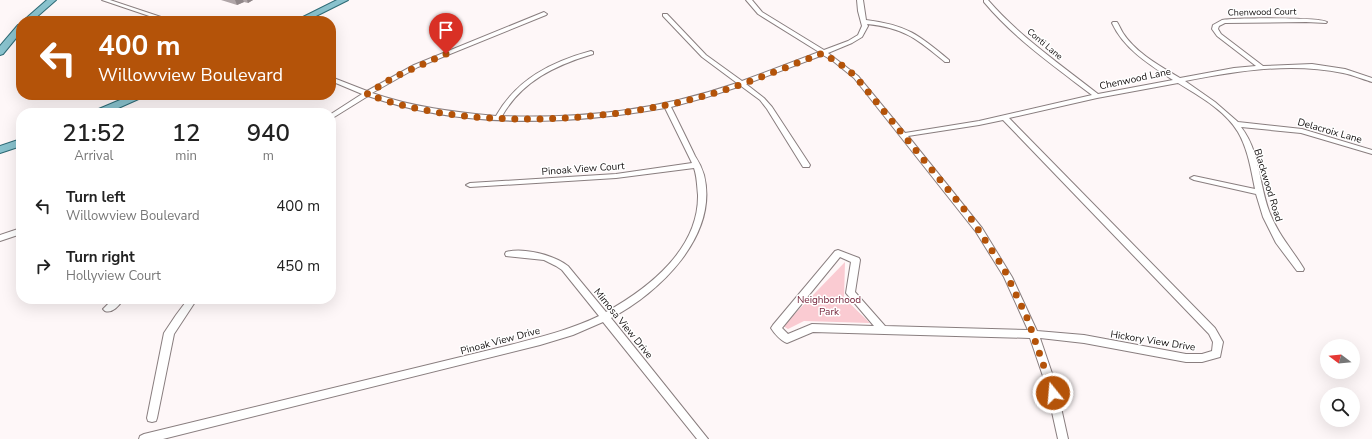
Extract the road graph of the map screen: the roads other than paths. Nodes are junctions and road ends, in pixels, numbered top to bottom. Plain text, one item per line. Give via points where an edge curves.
1 (52, 0) edge
2 (105, 0) edge
3 (344, 0) edge
4 (749, 0) edge
5 (860, 0) edge
6 (986, 2) dead end
7 (544, 14) dead end
8 (665, 15) dead end
9 (33, 16) edge
10 (155, 16) edge
11 (310, 16) edge
12 (865, 22) junction
13 (1324, 22) dead end
14 (1116, 23) dead end
15 (16, 32) edge
16 (0, 52) edge
17 (591, 53) dead end
18 (823, 53) junction
19 (947, 61) dead end
20 (1261, 67) junction
21 (1178, 79) junction
22 (1372, 80) edge
23 (336, 81) edge
24 (742, 84) junction
25 (367, 94) junction
26 (1097, 96) junction
27 (128, 100) edge
28 (667, 106) junction
29 (110, 108) edge
30 (336, 114) edge
31 (498, 118) junction
32 (1005, 118) junction
33 (1237, 124) junction
34 (904, 135) junction
35 (16, 144) edge
36 (0, 150) edge
37 (1372, 152) edge
38 (696, 165) junction
39 (806, 165) dead end
40 (1194, 178) dead end
41 (470, 185) dead end
42 (1260, 192) junction
43 (16, 233) edge
44 (0, 238) edge
45 (509, 254) dead end
46 (1300, 269) dead end
47 (114, 304) edge
48 (189, 304) edge
49 (108, 309) dead end
50 (605, 317) junction
51 (884, 330) junction
52 (1033, 334) junction
53 (152, 418) dead end
54 (144, 439) edge
55 (703, 439) edge
56 (1063, 439) edge

1 - 9 main road
2 - 10 street
3 - 11 main road
4 - 18 street via 760,13
5 - 12 street
6 - 26 street, Conti Lane via 1006,23 1054,64
7 - 25 street via 416,66
8 - 24 street via 704,56
12 - 18 street via 863,32 856,40
12 - 19 street via 890,24 908,30
13 - 20 street, Chenwood Court via 1230,20 1216,25 1215,29 1219,35
14 - 21 street via 1119,34 1136,51
15 - 16 main road
17 - 31 street via 540,74 525,84 508,99
18 - 24 street
18 - 34 street via 856,77
20 - 21 street, Chenwood Lane
20 - 22 street, Chenwood Lane via 1320,66
21 - 26 street, Chenwood Lane
21 - 33 street via 1214,103
23 - 25 street
24 - 28 street
24 - 39 street via 770,108
25 - 30 street
25 - 31 street via 418,108
26 - 32 street, Chenwood Lane
27 - 29 main road
28 - 31 street via 585,117
28 - 38 street, Pinoak View Drive
32 - 34 street, Chenwood Lane
32 - 52 street, Hickory View Drive via 1212,331 1218,342 1218,351 1217,354 1202,358 1186,358 1084,339
33 - 37 street, Delacroix Lane via 1302,131
33 - 42 street, Blackwood Road via 1247,146
34 - 52 street via 980,231 1004,269
35 - 36 main road
38 - 41 street, Pinoak View Court via 616,176
38 - 50 street, Pinoak View Drive via 701,179 702,206 685,249 659,280 640,296
40 - 42 street
42 - 46 street, Blackwood Road via 1277,238
43 - 44 street
45 - 50 street, Mimosa View Drive via 542,256 559,263
47 - 49 street
48 - 53 street via 169,333
50 - 54 street, Pinoak View Drive via 565,334 510,349
50 - 55 street, Mimosa View Drive
51 - 51 street, Hickory View Drive via 812,328 787,339 776,328 838,253 856,260 850,293
51 - 52 street, Hickory View Drive
52 - 56 street via 1057,408

